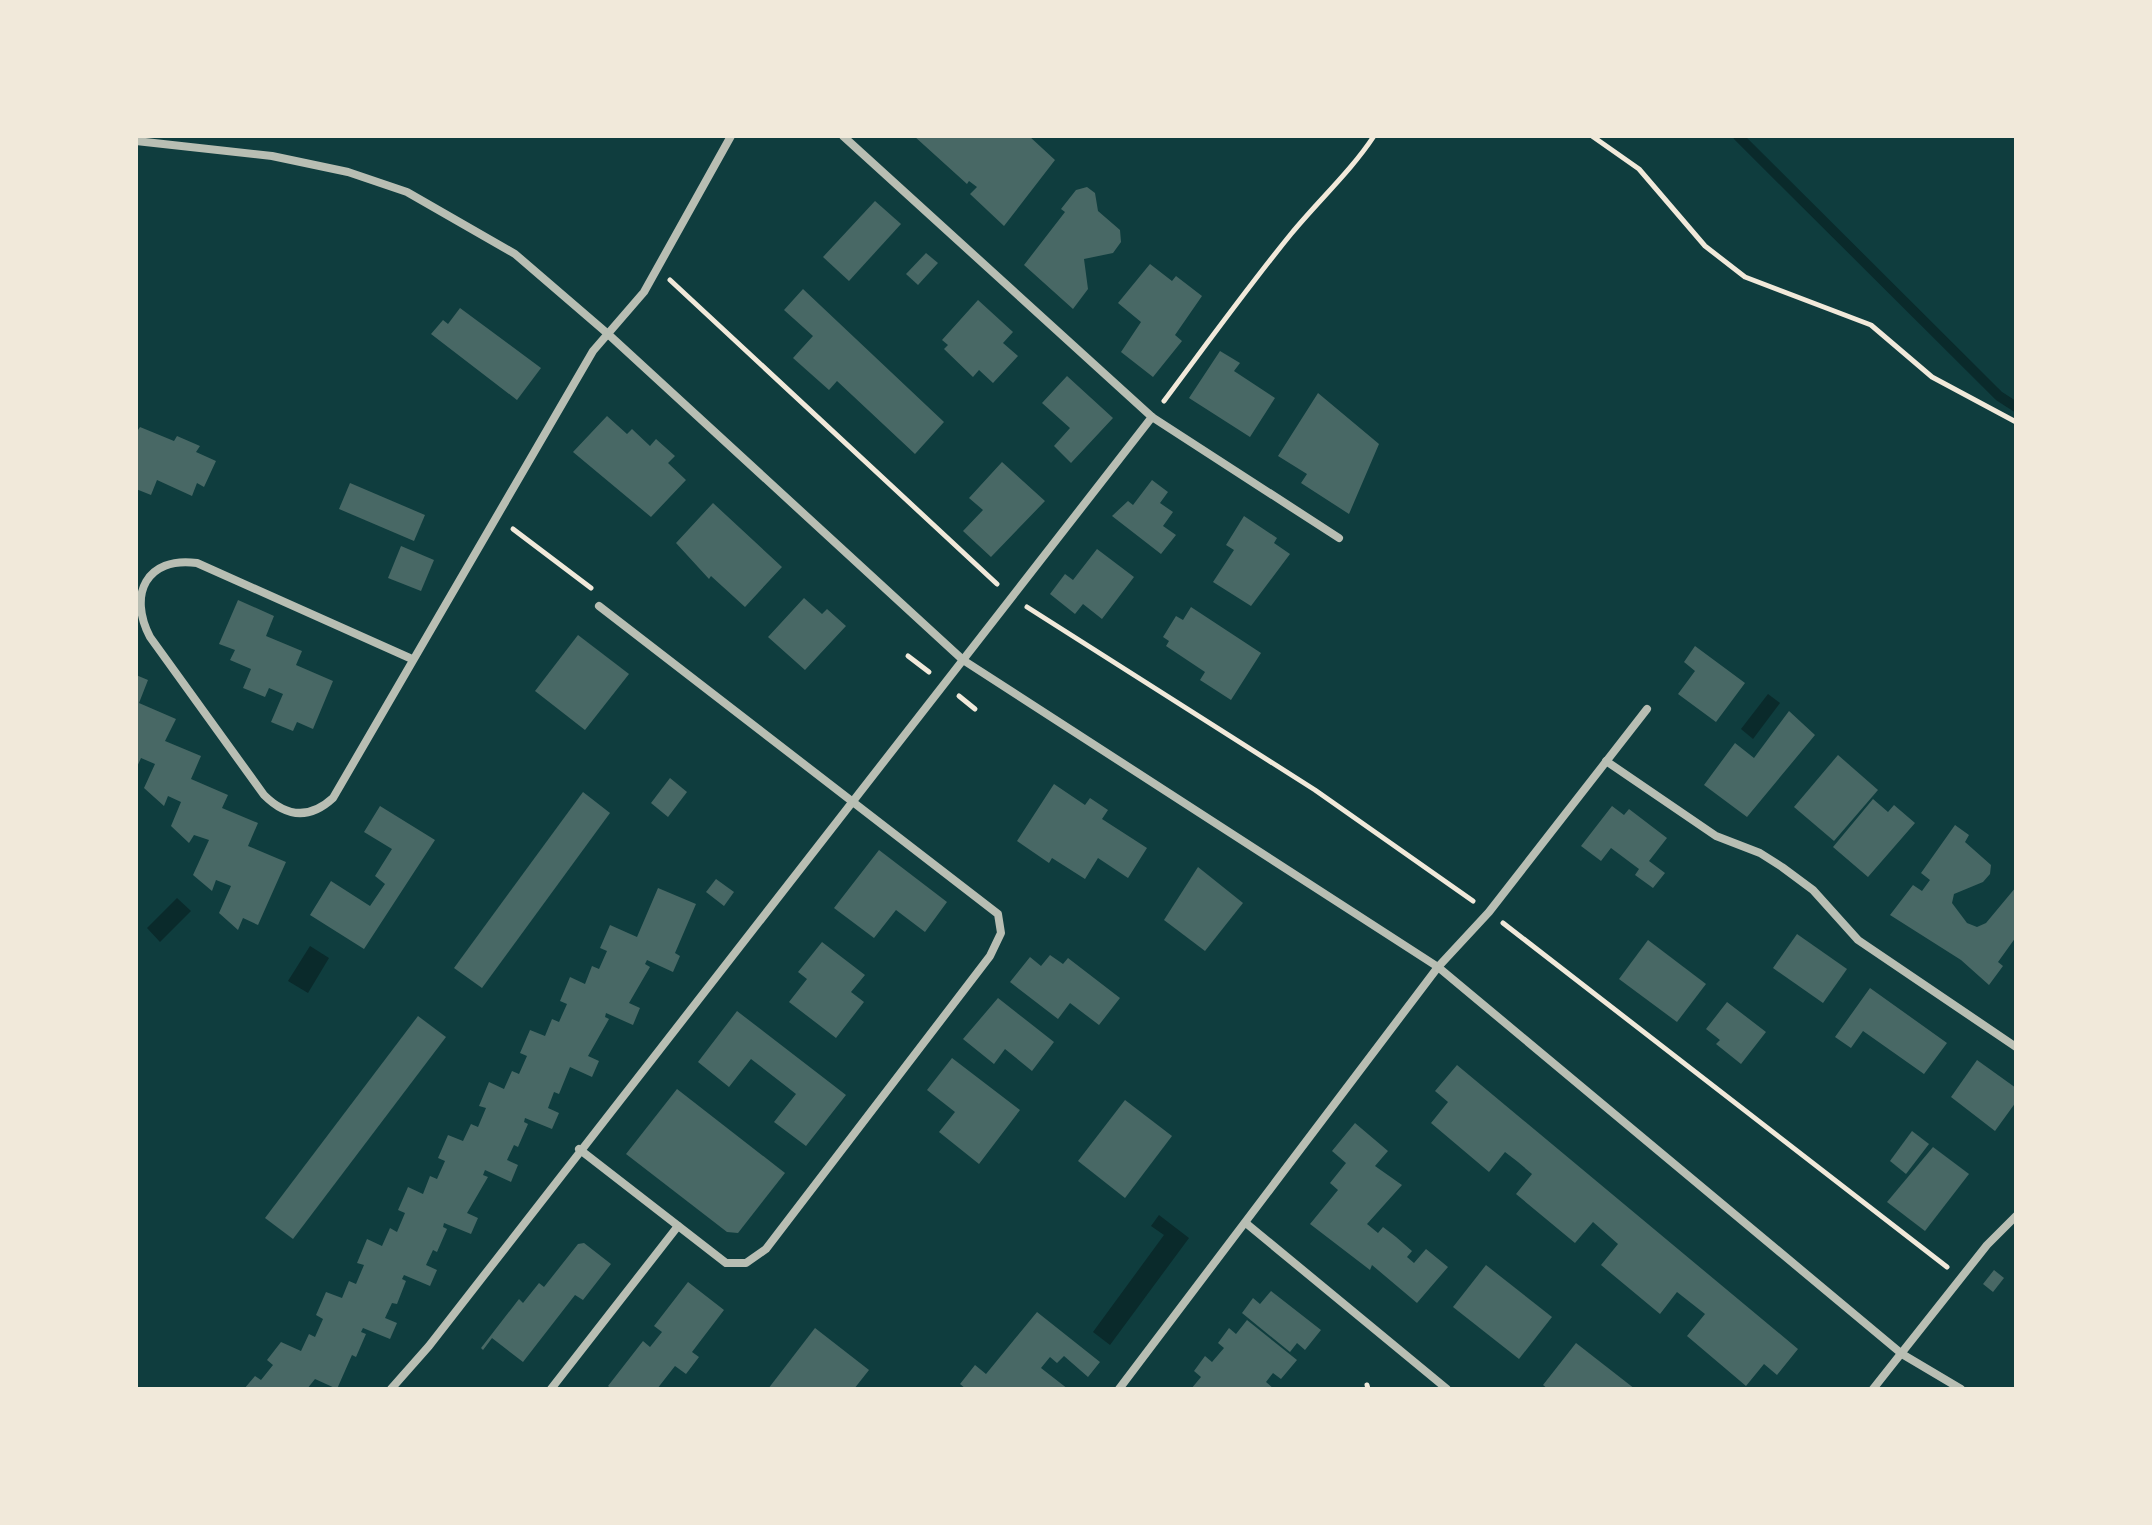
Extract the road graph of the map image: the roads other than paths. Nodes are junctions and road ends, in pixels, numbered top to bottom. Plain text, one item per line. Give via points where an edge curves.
1 (731, 136) edge
2 (843, 136) edge
3 (136, 141) edge
4 (608, 334) junction
5 (1152, 417) junction
6 (1339, 538) dead end
7 (599, 606) road end
8 (412, 659) junction
9 (963, 660) junction
10 (1647, 709) dead end
11 (1606, 761) junction
12 (853, 800) junction
13 (1438, 967) junction
14 (2016, 1047) edge
15 (579, 1149) junction
16 (2016, 1216) edge
17 (1247, 1224) junction
18 (678, 1226) junction
19 (1902, 1354) junction
20 (391, 1389) edge
21 (551, 1389) edge
22 (1119, 1389) edge
23 (1447, 1389) edge
24 (1873, 1389) edge
25 (1961, 1389) edge

1 - 4 street via 644,292
2 - 5 street
3 - 4 street via 288,159 407,192 515,254
4 - 8 street via 593,351
4 - 9 street
5 - 6 street
5 - 9 street
7 - 12 street
8 - 8 street via 333,798 312,812 278,810 150,637 140,597 144,583 165,564 197,563
9 - 12 street
9 - 13 street
10 - 11 street
11 - 13 street via 1489,912
11 - 14 street via 1716,836 1782,867 1813,890 1858,940
12 - 15 street
12 - 18 street via 998,914 1001,933 990,956 766,1249 746,1263 726,1263
13 - 17 street
13 - 19 street
15 - 18 street
15 - 20 street
16 - 19 street
17 - 22 street
17 - 23 street
18 - 21 street
19 - 24 street
19 - 25 street

